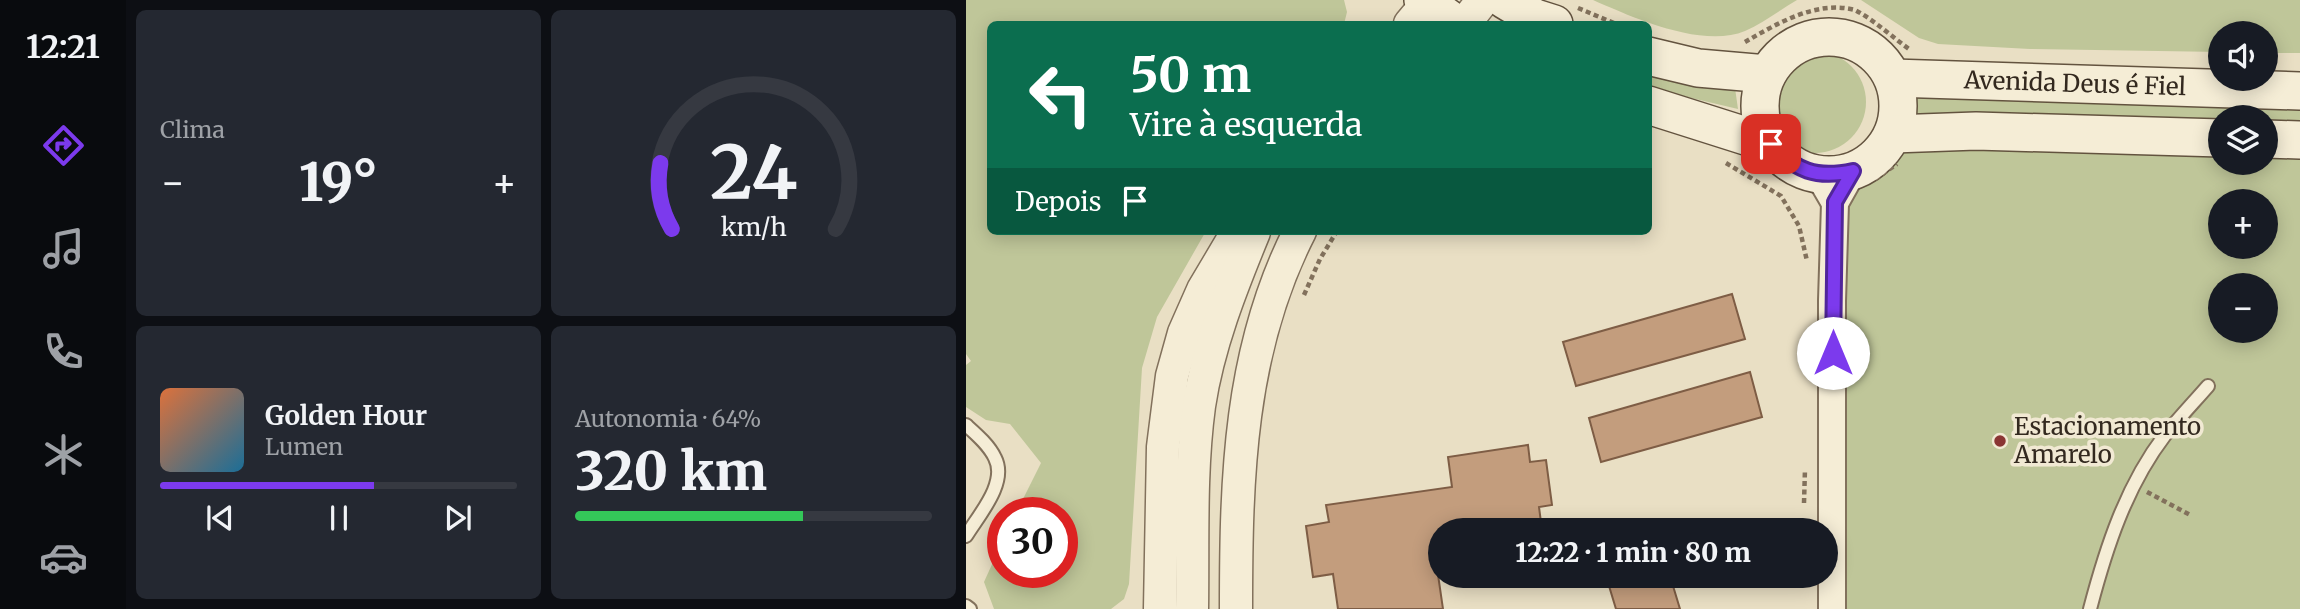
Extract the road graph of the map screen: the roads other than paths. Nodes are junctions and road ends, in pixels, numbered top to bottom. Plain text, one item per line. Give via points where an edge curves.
1 (1483, 0) edge
2 (1505, 0) edge
3 (1563, 15) edge
4 (1466, 21) edge
5 (1652, 57) edge
6 (1767, 74) junction
7 (1893, 78) junction
8 (2300, 91) edge
9 (1652, 106) edge
10 (2208, 138) edge
11 (2278, 139) edge
12 (2300, 140) edge
13 (1771, 144) junction
14 (1897, 148) junction
15 (1844, 183) junction
16 (1235, 235) edge
17 (1253, 235) edge
18 (1298, 235) edge
19 (2208, 386) dead end
20 (966, 425) edge
21 (971, 439) edge
22 (966, 536) edge
23 (1157, 603) edge
24 (966, 606) edge
25 (970, 609) edge
26 (1192, 609) edge
27 (1236, 609) edge
28 (1832, 609) edge
29 (2090, 609) edge

1 - 4 street
2 - 3 main road via 1535,18
5 - 6 main road via 1698,68
6 - 7 main road via 1794,46 1831,37 1868,48
6 - 13 main road via 1760,110
7 - 8 main road, Avenida Deus é Fiel
7 - 14 main road via 1898,96
9 - 13 main road
10 - 14 main road, Avenida Deus é Fiel via 1976,131
11 - 12 main road
13 - 15 main road via 1801,169
14 - 15 main road via 1880,153
15 - 28 street via 1832,301
16 - 23 street via 1203,290 1172,376 1163,447
17 - 26 street via 1222,317 1200,404
18 - 27 street via 1265,320 1245,406 1236,506
19 - 29 lane via 2164,437 2129,494
20 - 21 lane
21 - 22 lane via 996,458 998,470 996,486
24 - 25 lane

